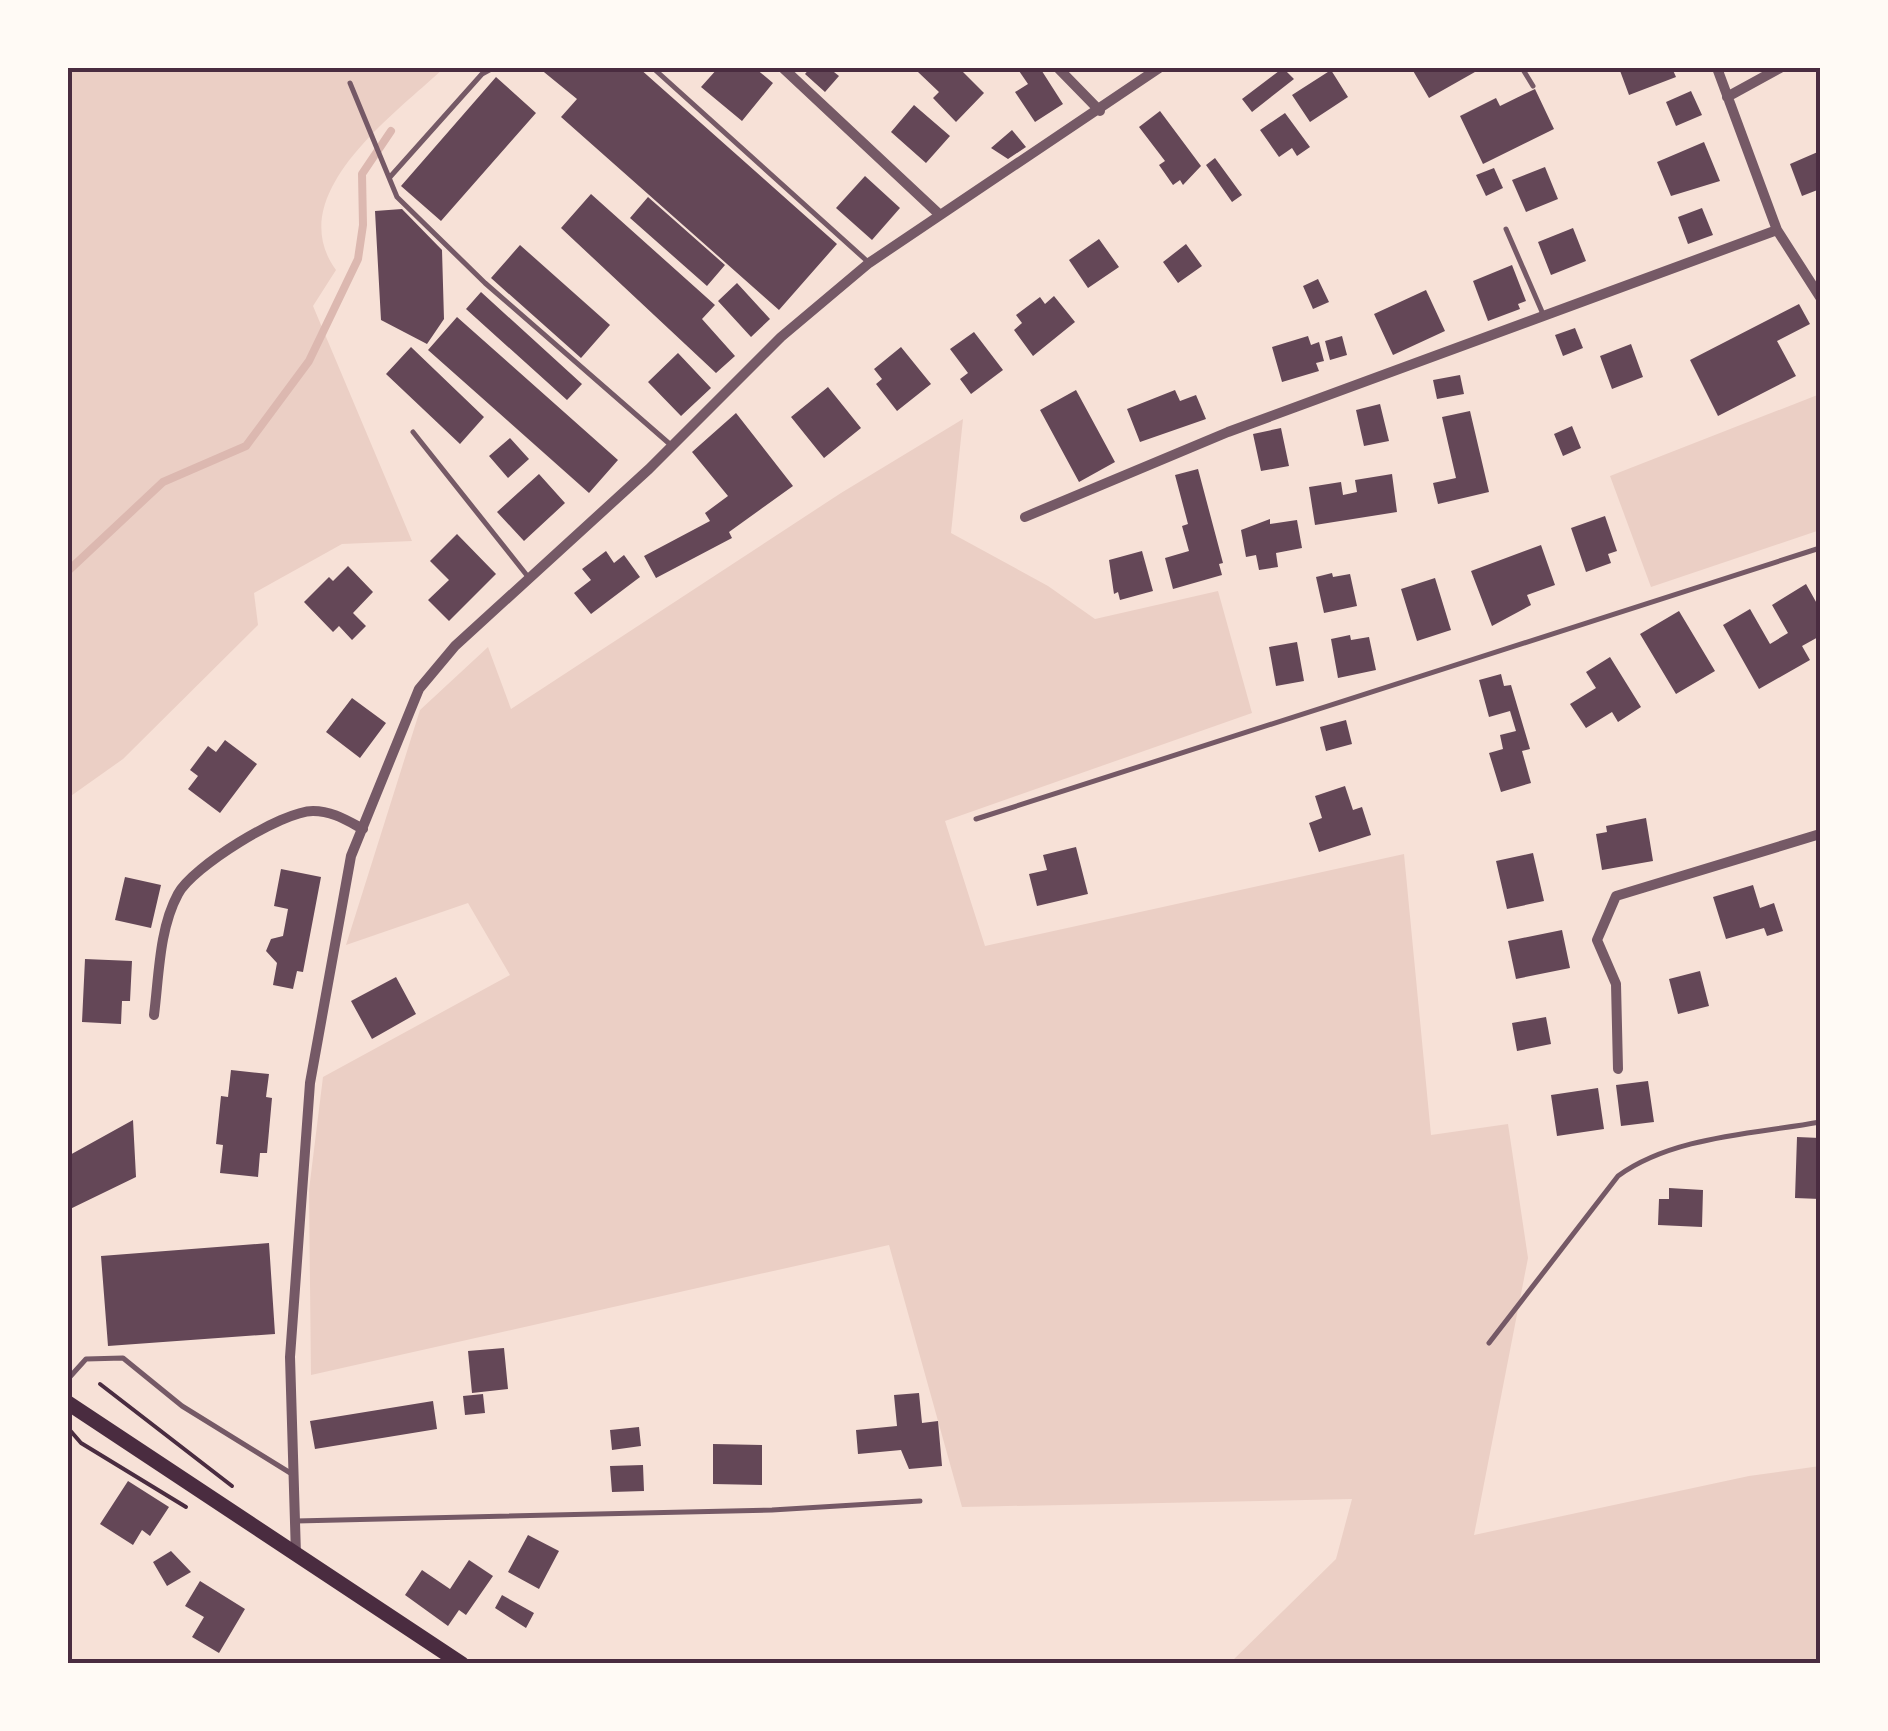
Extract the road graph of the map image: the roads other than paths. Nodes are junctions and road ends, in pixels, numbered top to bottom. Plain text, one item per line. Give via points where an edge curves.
1 (493, 68) edge
2 (653, 68) edge
3 (782, 68) edge
4 (1058, 68) edge
5 (1159, 68) edge
6 (1522, 68) edge
7 (1716, 68) edge
8 (1780, 68) edge
9 (350, 83) dead end
10 (1533, 86) dead end
11 (1727, 97) junction
12 (1100, 111) junction
13 (390, 176) junction
14 (940, 215) junction
15 (1506, 230) dead end
16 (1777, 230) junction
17 (870, 263) junction
18 (1820, 297) edge
19 (1543, 315) junction
20 (412, 432) dead end
21 (672, 446) junction
22 (1025, 517) dead end
23 (1820, 548) edge
24 (530, 580) junction
25 (976, 819) dead end
26 (363, 828) junction
27 (1820, 834) edge
28 (154, 1015) dead end
29 (1618, 1069) dead end
30 (1820, 1122) edge
31 (1489, 1343) dead end
32 (68, 1379) edge
33 (68, 1403) edge
34 (294, 1475) junction
35 (920, 1502) dead end
36 (296, 1521) junction
37 (296, 1556) junction
38 (462, 1664) edge

1 - 13 lane
2 - 17 lane
3 - 14 street
4 - 12 street
5 - 12 street
6 - 10 lane
7 - 11 street
8 - 11 street
9 - 13 lane
11 - 16 street
12 - 14 street
13 - 21 lane via 397,196 485,283
14 - 17 street
15 - 19 lane
16 - 18 street
16 - 19 street
17 - 21 street via 780,337
19 - 22 street via 1228,432
20 - 24 lane
21 - 24 street
23 - 25 lane
24 - 26 street via 455,646 420,689
26 - 28 street via 330,812 307,811 272,825 188,879 172,907
26 - 34 street via 351,856 308,1100 290,1357
27 - 29 street via 1616,896 1596,940 1616,984
30 - 31 lane via 1663,1151 1638,1162 1618,1176
32 - 34 lane via 86,1359 123,1358 182,1406
33 - 37 main road
34 - 36 street
35 - 36 lane
36 - 37 street
37 - 38 main road

